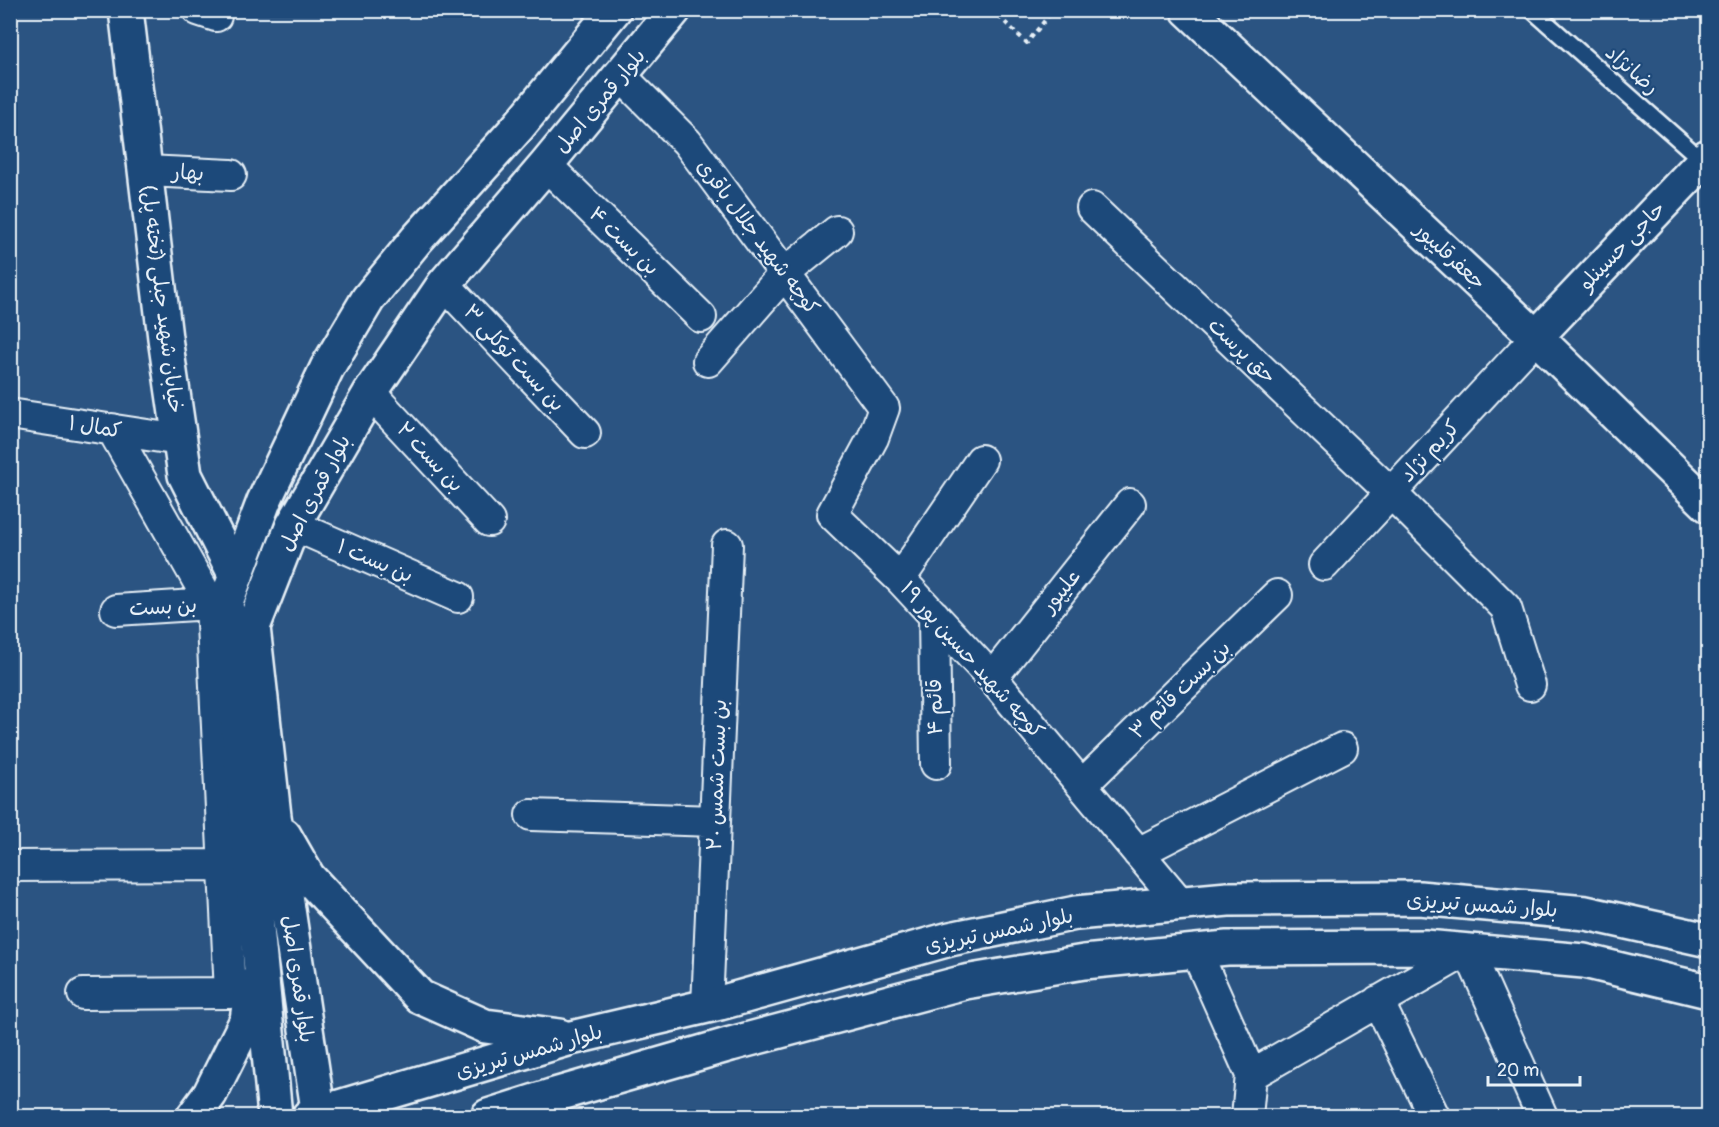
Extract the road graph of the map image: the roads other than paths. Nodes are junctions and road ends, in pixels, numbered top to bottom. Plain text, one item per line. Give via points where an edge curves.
1 (126, 10) edge
2 (614, 10) edge
3 (674, 10) edge
4 (1188, 10) edge
5 (1532, 10) edge
6 (620, 75) junction
7 (1707, 161) edge
8 (546, 165) junction
9 (146, 171) junction
10 (231, 176) dead end
11 (1092, 208) dead end
12 (837, 231) dead end
13 (785, 273) junction
14 (444, 284) junction
15 (701, 317) dead end
16 (1536, 337) junction
17 (708, 360) dead end
18 (370, 393) junction
19 (884, 408) joint
20 (10, 414) edge
21 (112, 429) junction
22 (585, 433) dead end
23 (180, 440) junction
24 (981, 460) dead end
25 (1391, 493) junction
26 (1130, 504) dead end
27 (1708, 505) edge
28 (489, 521) dead end
29 (293, 525) junction
30 (727, 545) dead end
31 (1324, 565) dead end
32 (236, 576) junction
33 (900, 579) junction
34 (1278, 595) dead end
35 (458, 597) dead end
36 (211, 604) junction
37 (116, 610) dead end
38 (934, 615) junction
39 (992, 678) junction
40 (1530, 685) dead end
41 (1342, 748) dead end
42 (936, 764) dead end
43 (1082, 785) junction
44 (531, 815) dead end
45 (274, 816) junction
46 (715, 821) junction
47 (1138, 853) junction
48 (223, 865) junction
49 (10, 866) edge
50 (1181, 904) junction
51 (258, 939) junction
52 (1708, 940) edge
53 (1196, 951) junction
54 (1468, 951) junction
55 (1708, 991) edge
56 (83, 994) dead end
57 (1378, 1001) junction
58 (707, 1006) junction
59 (571, 1038) junction
60 (1251, 1075) junction
61 (315, 1115) edge
62 (194, 1116) edge
63 (275, 1116) edge
64 (488, 1116) edge
65 (1246, 1116) edge
66 (1434, 1116) edge
67 (1542, 1116) edge

1 - 9 main road, خیابان شهید جبلی (تخته پل)
2 - 32 main road, بلوار قمری اصل via 368,299 327,368 264,501
3 - 6 main road, بلوار قمری اصل
4 - 16 main road, جعفرقلیپور
5 - 7 lane, رضانژاد
6 - 8 main road, بلوار قمری اصل
6 - 13 street, کوچه شهید جلال باقری via 687,142
7 - 16 main road, حاجی حسینلو
8 - 14 main road, بلوار قمری اصل
8 - 15 street, بن بست ۴
9 - 10 street, بهار
9 - 23 main road, خیابان شهید جبلی (تخته پل)
11 - 25 street, حق پرست
12 - 13 street
13 - 17 street
13 - 19 street, کوچه شهید جلال باقری
14 - 18 main road, بلوار قمری اصل
14 - 22 street, بن بست توکلی ۳
16 - 25 street, کریم نژاد
16 - 27 main road, جعفرقلیپور
18 - 28 street, بن بست ۲
18 - 29 main road, بلوار قمری اصل
19 - 33 street, کوچه شهید حسین پور ۱۹ via 873,438 832,514
20 - 21 street, کمال ۱
21 - 23 street, کمال ۱
21 - 36 street
23 - 32 main road, خیابان شهید جبلی (تخته پل) via 185,475
24 - 33 street
25 - 31 street, کریم نژاد
25 - 40 street, حق پرست via 1506,608
26 - 39 street, علیپور
29 - 35 street, بن بست ۱
29 - 45 main road, بلوار قمری اصل via 253,627
30 - 46 street, بن بست شمس ۲۰
32 - 51 main road, بلوار قمری اصل via 226,602
33 - 38 street, کوچه شهید حسین پور ۱۹
34 - 43 street, بن بست قائم ۳
36 - 37 street, بن بست
36 - 48 street
38 - 39 street, کوچه شهید حسین پور ۱۹
38 - 42 street, قائم ۴
39 - 43 street, کوچه شهید حسین پور ۱۹
41 - 47 street
43 - 47 street, کوچه شهید حسین پور ۱۹
44 - 46 street
45 - 59 main road via 308,877 420,996 485,1026
45 - 61 main road, بلوار قمری اصل
46 - 58 street, بن بست شمس ۲۰
47 - 50 street, کوچه شهید حسین پور ۱۹
48 - 49 street
48 - 56 street via 230,993
50 - 52 main road, بلوار شمس تبریزی via 1228,899 1419,898 1586,913
50 - 58 main road, بلوار شمس تبریزی via 1076,914 950,939
51 - 62 main road via 247,1020 210,1094
51 - 63 main road, بلوار قمری اصل
53 - 54 main road, بلوار شمس تبریزی via 1390,947
53 - 60 street
53 - 64 main road, بلوار شمس تبریزی via 1084,962 965,982
54 - 55 main road, بلوار شمس تبریزی via 1584,961
54 - 57 street
54 - 67 street
57 - 60 street
57 - 66 street
58 - 59 main road, بلوار شمس تبریزی
59 - 61 main road, بلوار شمس تبریزی
60 - 65 street

